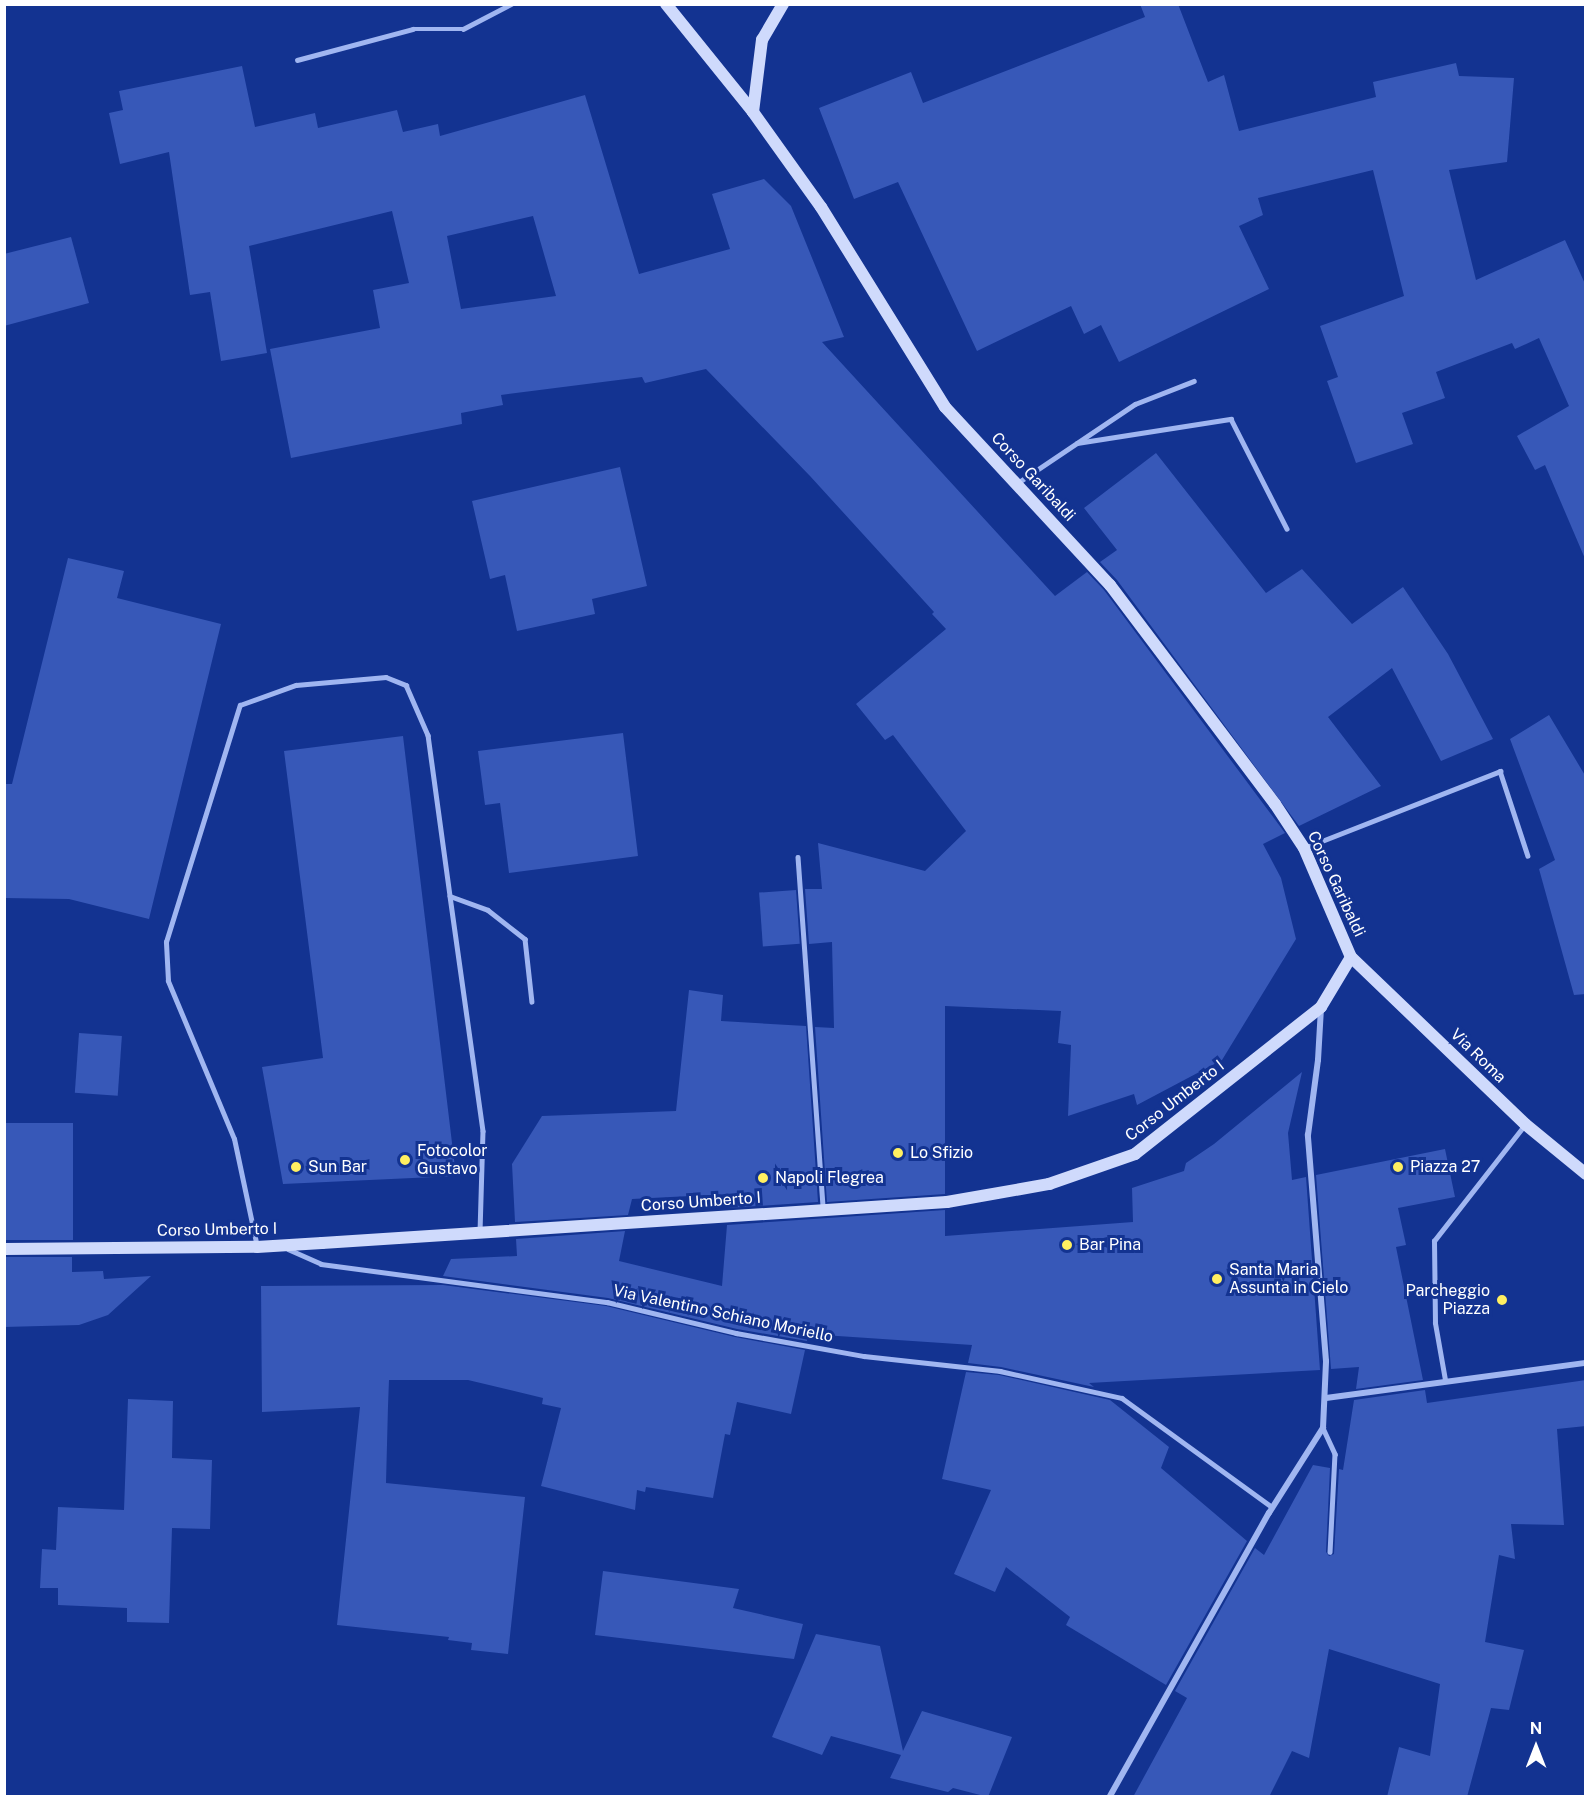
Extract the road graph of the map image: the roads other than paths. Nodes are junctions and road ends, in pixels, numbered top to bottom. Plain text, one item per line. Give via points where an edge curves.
1 (511, 4) edge
2 (666, 4) edge
3 (783, 4) edge
4 (297, 60) dead end
5 (753, 112) junction
6 (1194, 381) dead end
7 (1077, 443) junction
8 (1016, 484) junction
9 (1287, 529) dead end
10 (1304, 848) junction
11 (1528, 856) dead end
12 (798, 857) dead end
13 (450, 896) junction
14 (1351, 957) junction
15 (532, 1002) dead end
16 (1321, 1007) junction
17 (1525, 1124) junction
18 (1586, 1174) edge
19 (823, 1211) junction
20 (480, 1233) junction
21 (280, 1245) junction
22 (257, 1247) junction
23 (4, 1249) edge
24 (1586, 1363) edge
25 (1445, 1380) junction
26 (1326, 1398) junction
27 (1323, 1428) junction
28 (1272, 1507) junction
29 (1330, 1552) dead end
30 (1110, 1797) edge

1 - 4 lane via 463,29 413,29
2 - 5 street, Corso Garibaldi
3 - 5 street via 762,40
5 - 8 street, Corso Garibaldi via 821,207 945,407
6 - 7 lane via 1135,404
7 - 8 lane
7 - 9 lane via 1231,419
8 - 10 street, Corso Garibaldi via 1110,585
10 - 11 lane via 1500,771
10 - 14 street, Corso Garibaldi
12 - 19 lane
13 - 15 lane via 488,910 525,939
13 - 20 lane via 483,1131
13 - 22 lane via 428,735 406,685 386,677 296,685 240,705 166,942 168,981 234,1139
14 - 16 street, Corso Umberto I
14 - 17 street, Via Roma
16 - 19 street, Corso Umberto I via 1135,1154 1049,1184 958,1200
16 - 26 street via 1308,1136
17 - 18 street, Via Roma
17 - 25 lane via 1434,1241 1435,1323
19 - 20 street, Corso Umberto I
20 - 21 street, Corso Umberto I
21 - 22 street, Corso Umberto I
21 - 28 lane, Via Valentino Schiano Moriello via 321,1264 607,1302 736,1333 864,1356 1000,1371 1122,1398
22 - 23 street, Corso Umberto I
24 - 25 street
25 - 26 street
26 - 27 street
27 - 28 street
27 - 29 lane via 1335,1454
28 - 30 street

